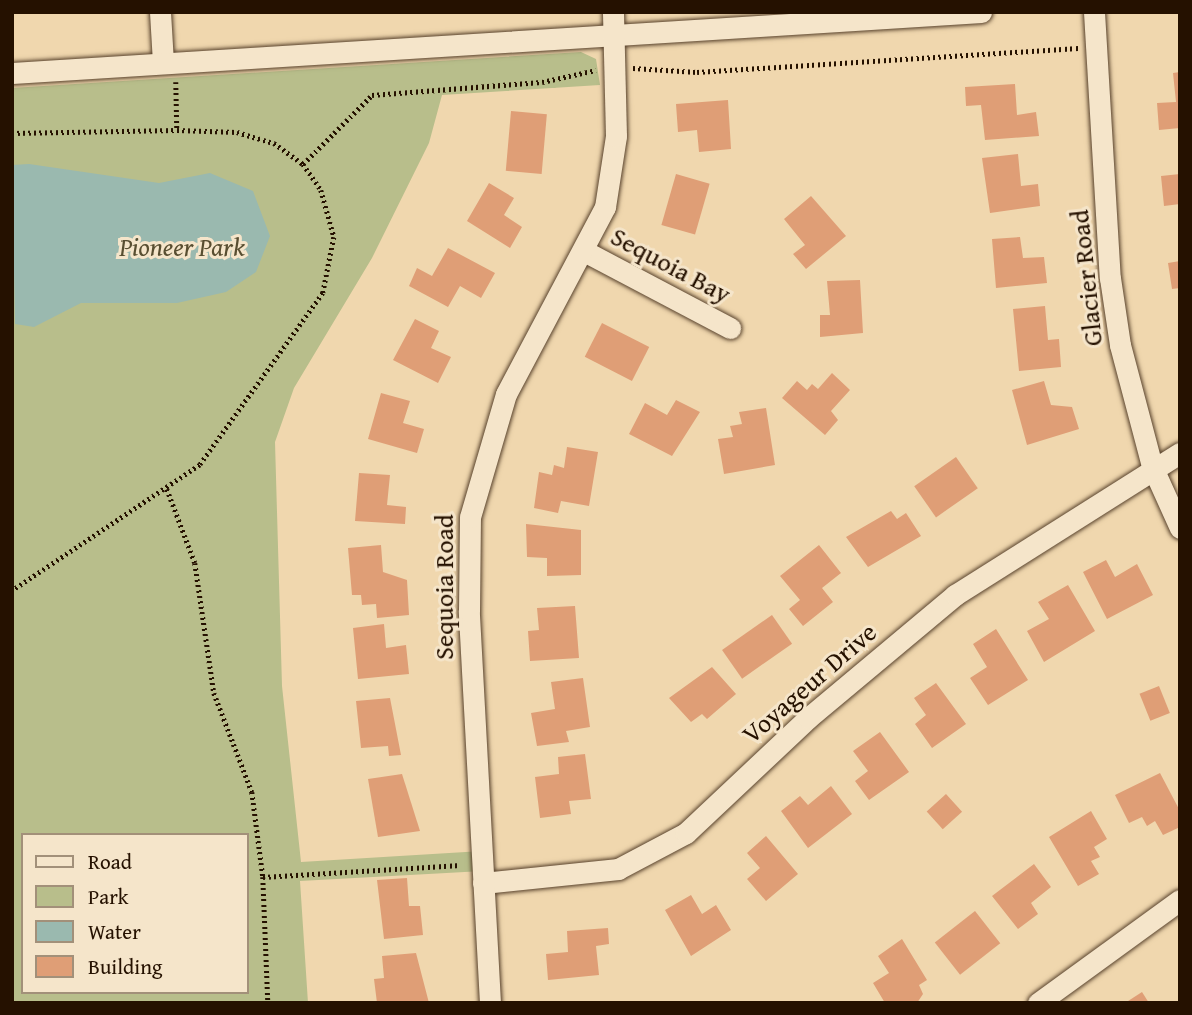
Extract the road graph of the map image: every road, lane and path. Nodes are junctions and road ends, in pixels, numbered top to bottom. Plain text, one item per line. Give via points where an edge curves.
1 (160, 12) edge
2 (614, 12) edge
3 (981, 12) edge
4 (1094, 12) edge
5 (614, 35) junction
6 (1077, 48) dead end
7 (169, 62) junction
8 (616, 69) junction
9 (12, 73) edge
10 (177, 130) junction
11 (12, 133) edge
12 (303, 164) junction
13 (586, 252) junction
14 (730, 328) dead end
15 (1180, 453) edge
16 (1152, 466) junction
17 (167, 489) junction
18 (1180, 528) edge
19 (12, 591) edge
20 (483, 874) junction
21 (263, 877) junction
22 (1180, 900) edge
23 (268, 1003) edge
24 (490, 1003) edge
25 (1038, 1003) edge

1 - 7 street
2 - 5 street, Sequoia Road
3 - 5 street
4 - 16 street, Glacier Road via 1110,278 1135,410
5 - 7 street
5 - 8 street, Sequoia Road
6 - 8 path via 697,72
7 - 9 street
7 - 10 path
8 - 12 path via 542,82 372,95
8 - 13 street, Sequoia Road via 613,172
10 - 11 path
10 - 12 path via 237,132 274,143
12 - 17 path via 330,211 333,246 323,293 224,439
13 - 14 street, Sequoia Bay
13 - 20 street, Sequoia Road via 506,394 470,517 468,611
15 - 16 street, Voyageur Drive
16 - 18 street, Glacier Road
16 - 20 street, Voyageur Drive via 955,595 808,718 686,833 618,869
17 - 19 path
17 - 21 path via 195,564 209,674 251,792
20 - 21 path
20 - 24 street, Sequoia Road
21 - 23 path
22 - 25 street

